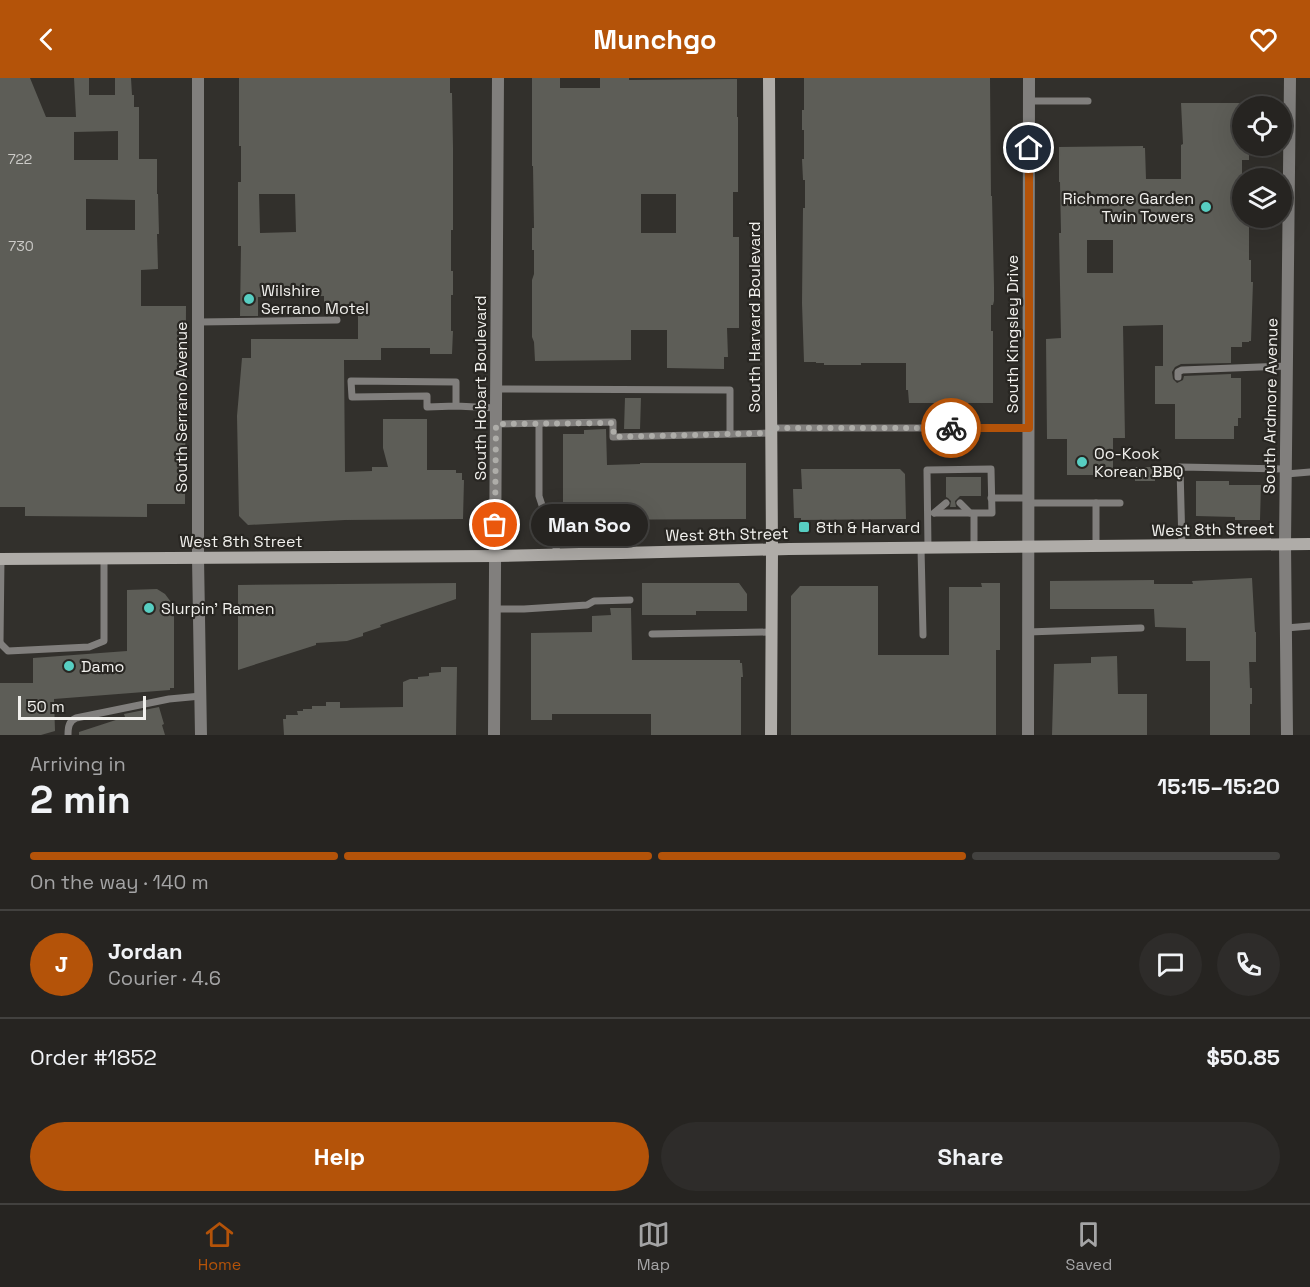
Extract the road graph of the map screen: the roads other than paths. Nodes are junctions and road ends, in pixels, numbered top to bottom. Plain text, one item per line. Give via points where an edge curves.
1 (198, 78) edge
2 (498, 78) edge
3 (769, 78) edge
4 (1029, 78) edge
5 (1290, 78) edge
6 (1029, 101) junction
7 (1088, 101) dead end
8 (337, 320) dead end
9 (198, 322) junction
10 (1287, 366) junction
11 (1178, 377) dead end
12 (496, 389) junction
13 (456, 406) junction
14 (496, 408) junction
15 (496, 424) junction
16 (539, 424) junction
17 (1029, 428) junction
18 (771, 430) junction
19 (730, 434) junction
20 (1286, 471) junction
21 (1310, 472) edge
22 (991, 498) junction
23 (1028, 501) junction
24 (946, 503) dead end
25 (960, 503) dead end
26 (1096, 503) junction
27 (1120, 503) dead end
28 (931, 513) junction
29 (972, 513) junction
30 (1285, 544) junction
31 (1310, 544) edge
32 (1182, 546) junction
33 (1096, 547) junction
34 (924, 548) junction
35 (974, 548) junction
36 (1028, 548) junction
37 (772, 549) junction
38 (558, 554) junction
39 (495, 556) junction
40 (104, 558) junction
41 (198, 558) junction
42 (0, 559) edge
43 (630, 600) dead end
44 (495, 609) junction
45 (1310, 626) edge
46 (1141, 628) dead end
47 (1286, 628) junction
48 (771, 632) junction
49 (1028, 632) junction
50 (652, 634) dead end
51 (923, 635) dead end
52 (0, 642) edge
53 (201, 696) junction
54 (68, 735) edge
55 (201, 735) edge
56 (494, 735) edge
57 (771, 735) edge
58 (1028, 735) edge
59 (1287, 735) edge

1 - 9 street, South Serrano Avenue
2 - 12 street, South Hobart Boulevard
3 - 18 main road, South Harvard Boulevard
4 - 6 street, South Kingsley Drive
5 - 10 street, South Ardmore Avenue
6 - 7 lane
6 - 17 street, South Kingsley Drive
8 - 9 lane
9 - 41 street, South Serrano Avenue
10 - 11 lane via 1182,370
10 - 20 street, South Ardmore Avenue
12 - 14 street, South Hobart Boulevard
12 - 19 lane via 730,390
13 - 13 lane via 456,382 351,381 352,397 427,396 427,407
13 - 14 lane
14 - 15 street, South Hobart Boulevard
15 - 16 lane
15 - 39 street, South Hobart Boulevard
16 - 19 lane via 613,423 614,437
16 - 38 lane via 539,496
17 - 18 lane
17 - 23 street, South Kingsley Drive
18 - 19 lane
18 - 37 main road, South Harvard Boulevard
20 - 21 lane
20 - 30 street, South Ardmore Avenue
20 - 32 lane via 1180,467
22 - 23 lane
22 - 28 lane via 991,469 927,470
22 - 29 lane via 992,513
23 - 26 lane
23 - 36 street, South Kingsley Drive
24 - 28 lane
25 - 29 lane
26 - 27 lane
26 - 33 lane
28 - 29 lane
28 - 34 lane
29 - 35 lane
30 - 31 main road, West 8th Street
30 - 32 main road, West 8th Street
30 - 47 street, South Ardmore Avenue
32 - 33 main road, West 8th Street
33 - 36 main road, West 8th Street
34 - 35 main road, West 8th Street
34 - 37 main road, West 8th Street
34 - 51 lane
35 - 36 main road, West 8th Street
36 - 49 street, South Kingsley Drive
37 - 38 main road, West 8th Street
37 - 48 main road, South Harvard Boulevard
38 - 39 main road, West 8th Street
39 - 41 main road, West 8th Street
39 - 44 street, South Hobart Boulevard
40 - 41 main road, West 8th Street
40 - 42 main road, West 8th Street
40 - 52 lane via 104,641 89,647 8,651
41 - 53 street, South Serrano Avenue
42 - 52 lane
43 - 44 lane
44 - 56 street, South Hobart Boulevard
45 - 47 lane
46 - 49 lane
47 - 59 street, South Ardmore Avenue
48 - 50 lane
48 - 57 main road, South Harvard Boulevard
49 - 58 street, South Kingsley Drive
53 - 54 lane via 76,718 69,724
53 - 55 street, South Serrano Avenue

